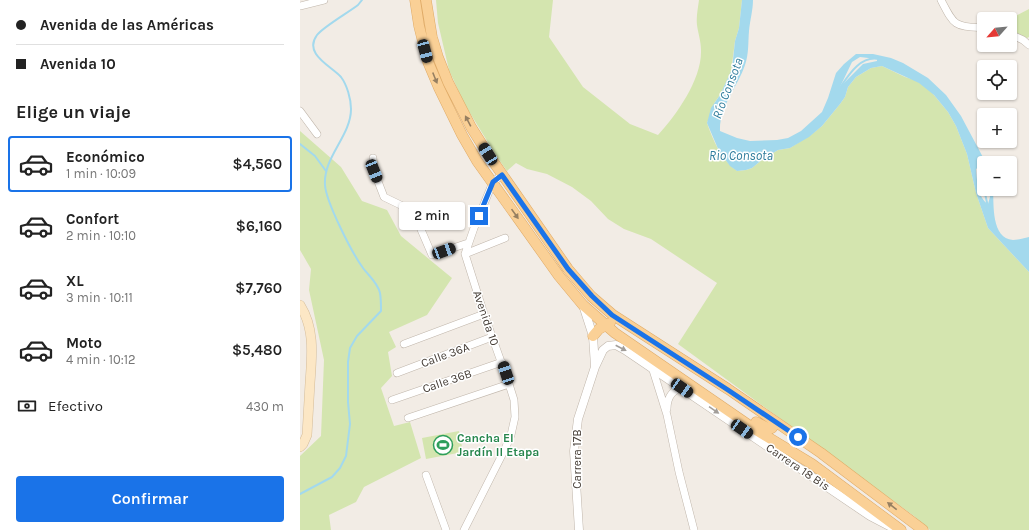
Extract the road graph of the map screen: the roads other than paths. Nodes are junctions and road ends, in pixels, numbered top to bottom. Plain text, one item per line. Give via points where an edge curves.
1 (324, 0) edge
2 (415, 0) edge
3 (426, 0) edge
4 (941, 0) edge
5 (300, 6) edge
6 (977, 27) edge
7 (1017, 37) edge
8 (1029, 45) edge
9 (300, 111) edge
10 (317, 134) dead end
11 (373, 158) dead end
12 (502, 175) junction
13 (493, 182) junction
14 (505, 238) dead end
15 (468, 243) junction
16 (465, 254) junction
17 (300, 305) edge
18 (583, 305) junction
19 (484, 314) junction
20 (605, 325) junction
21 (593, 336) junction
22 (492, 337) junction
23 (655, 343) junction
24 (404, 344) dead end
25 (647, 356) junction
26 (502, 362) junction
27 (595, 367) junction
28 (654, 369) junction
29 (397, 373) dead end
30 (509, 384) junction
31 (682, 388) junction
32 (695, 388) junction
33 (392, 400) dead end
34 (667, 415) junction
35 (408, 418) dead end
36 (776, 422) junction
37 (300, 447) edge
38 (426, 475) dead end
39 (446, 530) edge
40 (464, 530) edge
41 (579, 530) edge
42 (694, 530) edge
43 (895, 530) edge
44 (901, 530) edge
45 (923, 530) edge

1 - 5 street
2 -> 13 main road via 422,41 439,88 462,134
12 -> 3 main road via 471,127 448,82 432,37
4 - 6 street via 951,20 960,26
7 - 8 street
9 - 10 street
11 - 15 street via 374,171 384,197 413,211 432,255
12 - 13 street
12 - 23 main road via 568,269 592,296 612,315
13 - 15 street
13 -> 18 main road via 559,276
14 - 16 street
15 - 16 street
16 - 19 street, Avenida 10
17 - 37 main road via 310,326 312,347 307,435
18 - 20 main road
18 - 21 street, Carrera 17B
19 - 22 street, Avenida 10
19 - 24 street
20 - 21 main road
20 - 23 main road via 620,325 644,340
20 - 25 main road
21 - 27 street, Carrera 17B
22 - 26 street, Avenida 10
22 - 29 street, Calle 36A
23 - 36 main road
25 - 28 street, Carrera 18 Bis
25 - 32 main road
26 - 30 street, Avenida 10
26 - 33 street, Calle 36B
27 -> 28 street, Carrera 17B via 603,350 616,345
27 - 41 street, Carrera 17B via 578,419 574,451
28 - 31 street, Carrera 18 Bis
28 - 34 street, Carrera 18 Bis
30 - 35 street
30 - 40 street, Avenida 10 via 514,400 515,417 511,435
31 - 32 street
31 - 34 street, Carrera 18 Bis via 675,390 669,397
31 -> 43 street, Carrera 18 Bis via 870,516
32 - 36 main road via 721,400 765,428 772,428
32 - 44 main road via 812,464
34 - 42 street, Carrera 18 Bis
45 -> 36 main road
38 - 39 street

